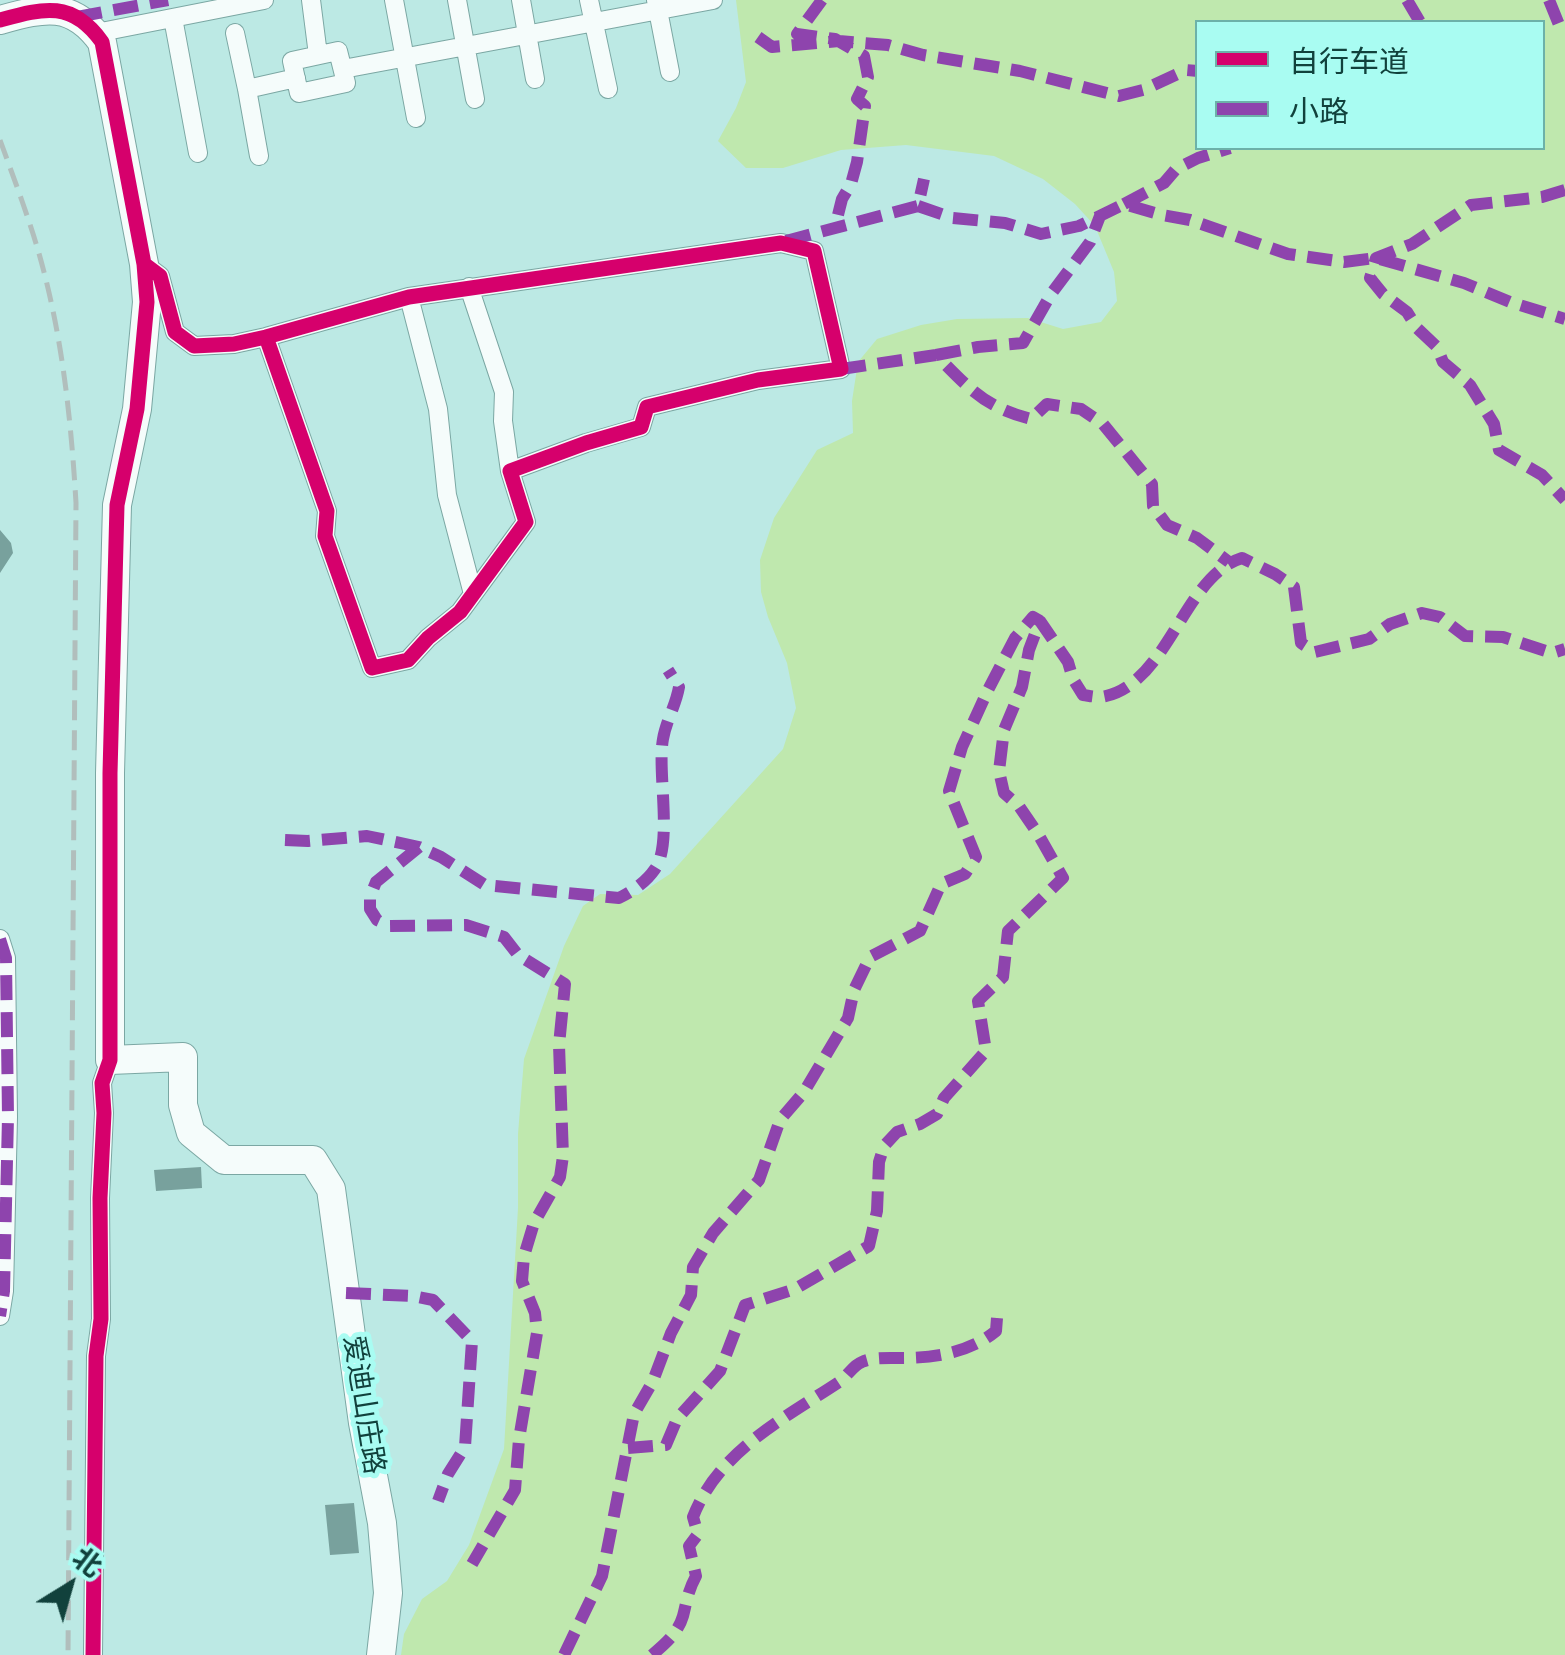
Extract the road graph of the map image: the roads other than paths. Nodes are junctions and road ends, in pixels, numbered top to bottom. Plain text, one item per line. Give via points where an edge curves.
1 (264, 0) edge
2 (311, 0) edge
3 (394, 0) edge
4 (457, 0) edge
5 (522, 0) edge
6 (589, 0) edge
7 (713, 0) edge
8 (657, 5) edge
9 (173, 18) junction
10 (0, 20) edge
11 (594, 22) junction
12 (96, 33) junction
13 (235, 33) dead end
14 (528, 35) junction
15 (466, 46) junction
16 (318, 56) junction
17 (405, 58) junction
18 (342, 69) junction
19 (670, 72) dead end
20 (296, 78) junction
21 (535, 80) dead end
22 (247, 89) junction
23 (608, 89) dead end
24 (475, 98) dead end
25 (416, 118) dead end
26 (198, 153) dead end
27 (258, 156) dead end
28 (144, 264) junction
29 (469, 288) junction
30 (409, 296) junction
31 (266, 337) junction
32 (510, 471) junction
33 (473, 594) junction
34 (0, 939) edge
35 (110, 1060) junction
36 (0, 1316) edge
37 (93, 1655) edge
38 (381, 1655) edge

1 - 9 street
2 - 16 street
3 - 17 street
4 - 15 street
5 - 14 street
6 - 11 street
7 - 8 street
8 - 11 street
8 - 19 street
9 - 12 street
9 - 26 street
10 - 12 street via 43,8 76,17
11 - 14 street
11 - 23 street
12 - 28 street
13 - 22 street
14 - 15 street
14 - 21 street
15 - 17 street
15 - 24 street
16 - 18 street via 338,51
16 - 20 street via 292,61
17 - 18 street
17 - 25 street
18 - 20 street via 346,82 300,93
20 - 22 street
22 - 27 street
28 - 31 street via 160,276 175,332 194,346
28 - 35 street via 137,408 117,504
29 - 30 street
29 - 32 street via 504,392
29 - 32 street via 782,243 814,251 841,369 758,380 647,407 641,427
30 - 31 street
30 - 33 street
31 - 33 street via 327,511 324,536 372,668 408,660
32 - 33 street via 526,522
34 - 36 street via 6,958 8,1117
35 - 37 street via 102,1083
35 - 38 street, 爱迪山庄路 via 183,1057 183,1105 191,1133 224,1160 313,1160 330,1189 382,1523 388,1593

